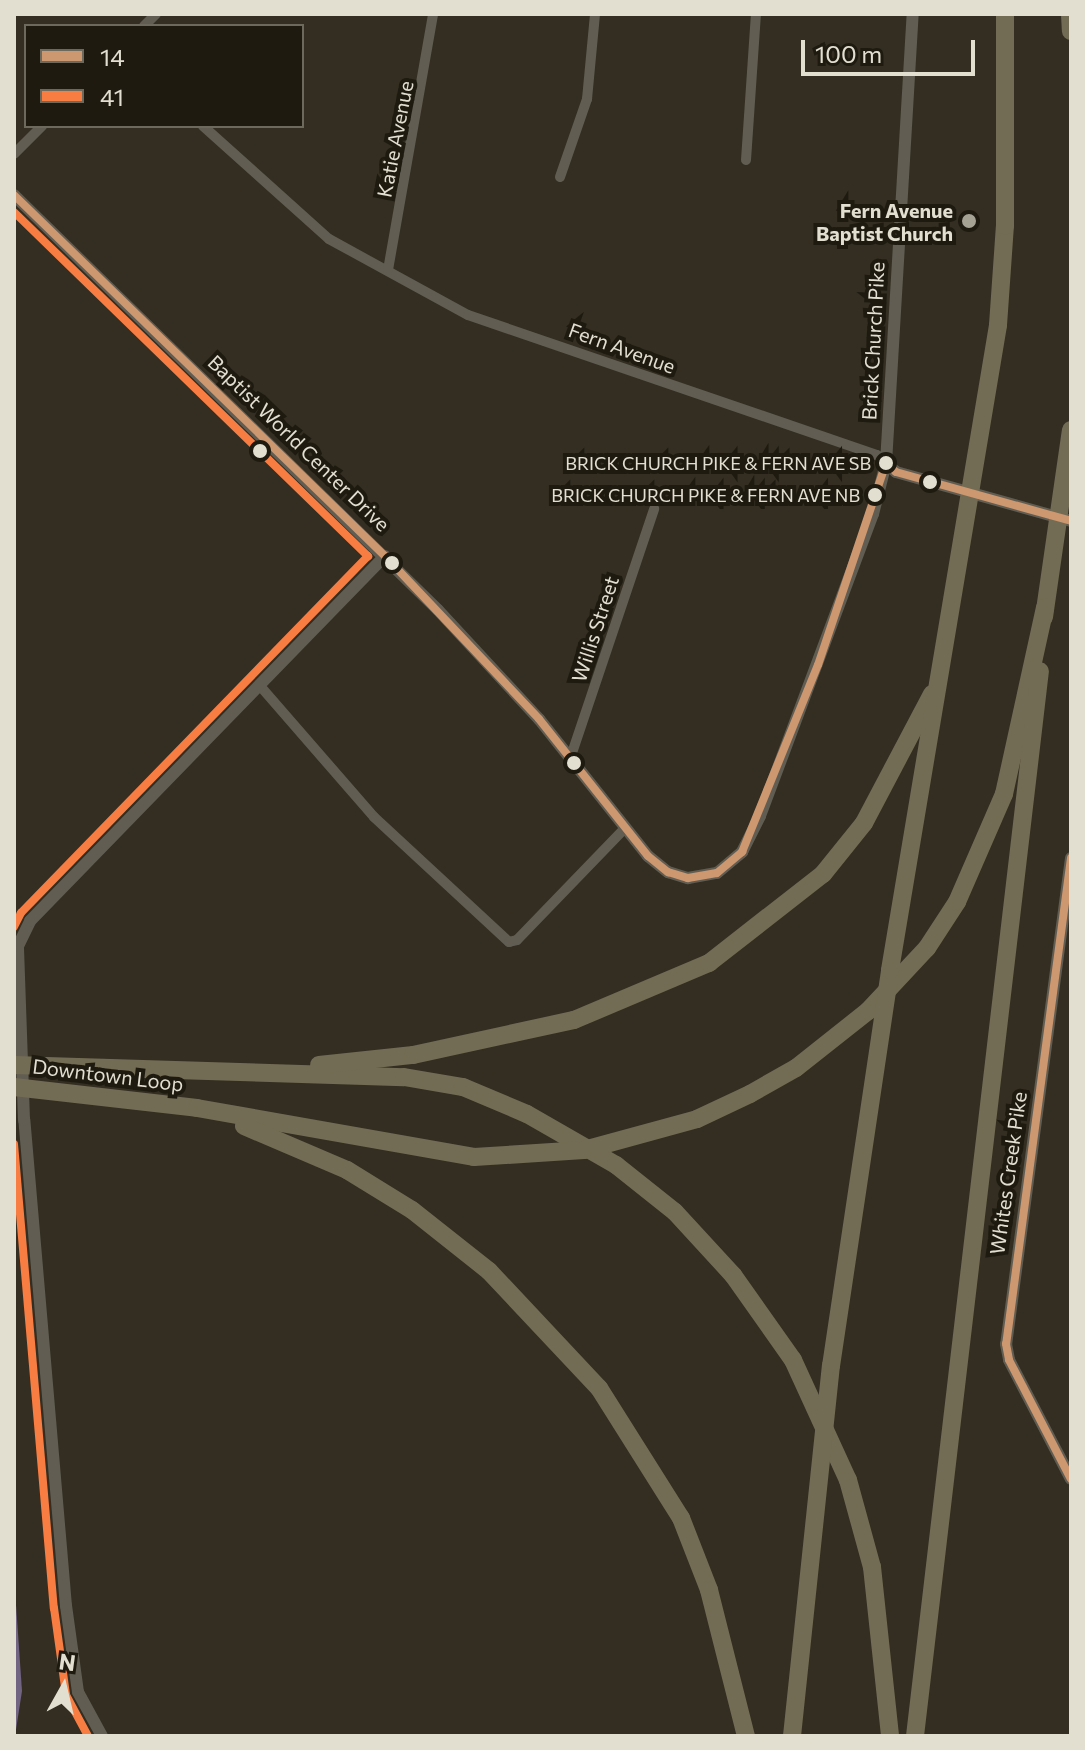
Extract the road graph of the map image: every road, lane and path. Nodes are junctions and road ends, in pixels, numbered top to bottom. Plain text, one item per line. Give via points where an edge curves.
1 (433, 14) edge
2 (595, 14) edge
3 (756, 14) edge
4 (913, 14) edge
5 (1005, 14) edge
6 (1070, 14) edge
7 (1071, 31) edge
8 (40, 128) edge
9 (205, 128) edge
10 (14, 154) edge
11 (746, 160) dead end
12 (560, 177) dead end
13 (14, 195) edge
14 (388, 270) junction
15 (1071, 430) edge
16 (886, 463) junction
17 (654, 509) dead end
18 (1071, 521) edge
19 (385, 556) junction
20 (1045, 607) junction
21 (938, 681) junction
22 (261, 687) junction
23 (570, 759) junction
24 (625, 828) junction
25 (1071, 858) edge
26 (717, 873) joint
27 (1065, 957) edge
28 (14, 1065) edge
29 (179, 1073) junction
30 (14, 1087) edge
31 (197, 1108) junction
32 (1071, 1479) edge
33 (102, 1736) edge
34 (746, 1736) edge
35 (792, 1736) edge
36 (890, 1736) edge
37 (915, 1736) edge

1 - 14 street, Katie Avenue
2 - 12 street via 587,99
3 - 11 street
4 - 16 street, Brick Church Pike
5 - 21 highway via 1005,226 998,325
6 - 7 highway
8 - 10 street
9 - 14 street, Fern Avenue via 329,239
13 - 19 street, Baptist World Center Drive
14 - 16 street, Fern Avenue via 468,315 877,455
15 - 20 highway
16 - 18 street, Fern Avenue via 896,472
16 - 26 street, Brick Church Pike via 873,514 760,816 742,852
17 - 23 street, Willis Street
19 - 22 street
19 - 23 street, Baptist World Center Drive via 539,719
20 - 31 highway via 1004,794 981,858 927,948 896,985 837,1038 750,1094 640,1137 584,1150 474,1157
20 - 37 highway via 1034,741
21 - 29 highway via 864,823 823,874 709,963 574,1020 502,1038 351,1062
21 - 35 highway via 831,1366
22 - 24 street via 374,817 509,942 517,940
22 - 33 street via 30,921 18,946 24,1120 60,1547 78,1692
23 - 24 street, Baptist World Center Drive
24 - 26 street, Baptist World Center Drive via 668,872 688,878
25 - 27 street, Whites Creek Pike
27 - 32 street, Whites Creek Pike via 1006,1344 1009,1360
28 - 29 highway, Downtown Loop
29 - 36 highway via 404,1077 463,1087 527,1114 616,1165 675,1212 733,1275 793,1360 848,1480 872,1567
30 - 31 highway, Downtown Loop
31 - 34 highway via 347,1170 412,1210 543,1323 599,1388 681,1518 709,1590

